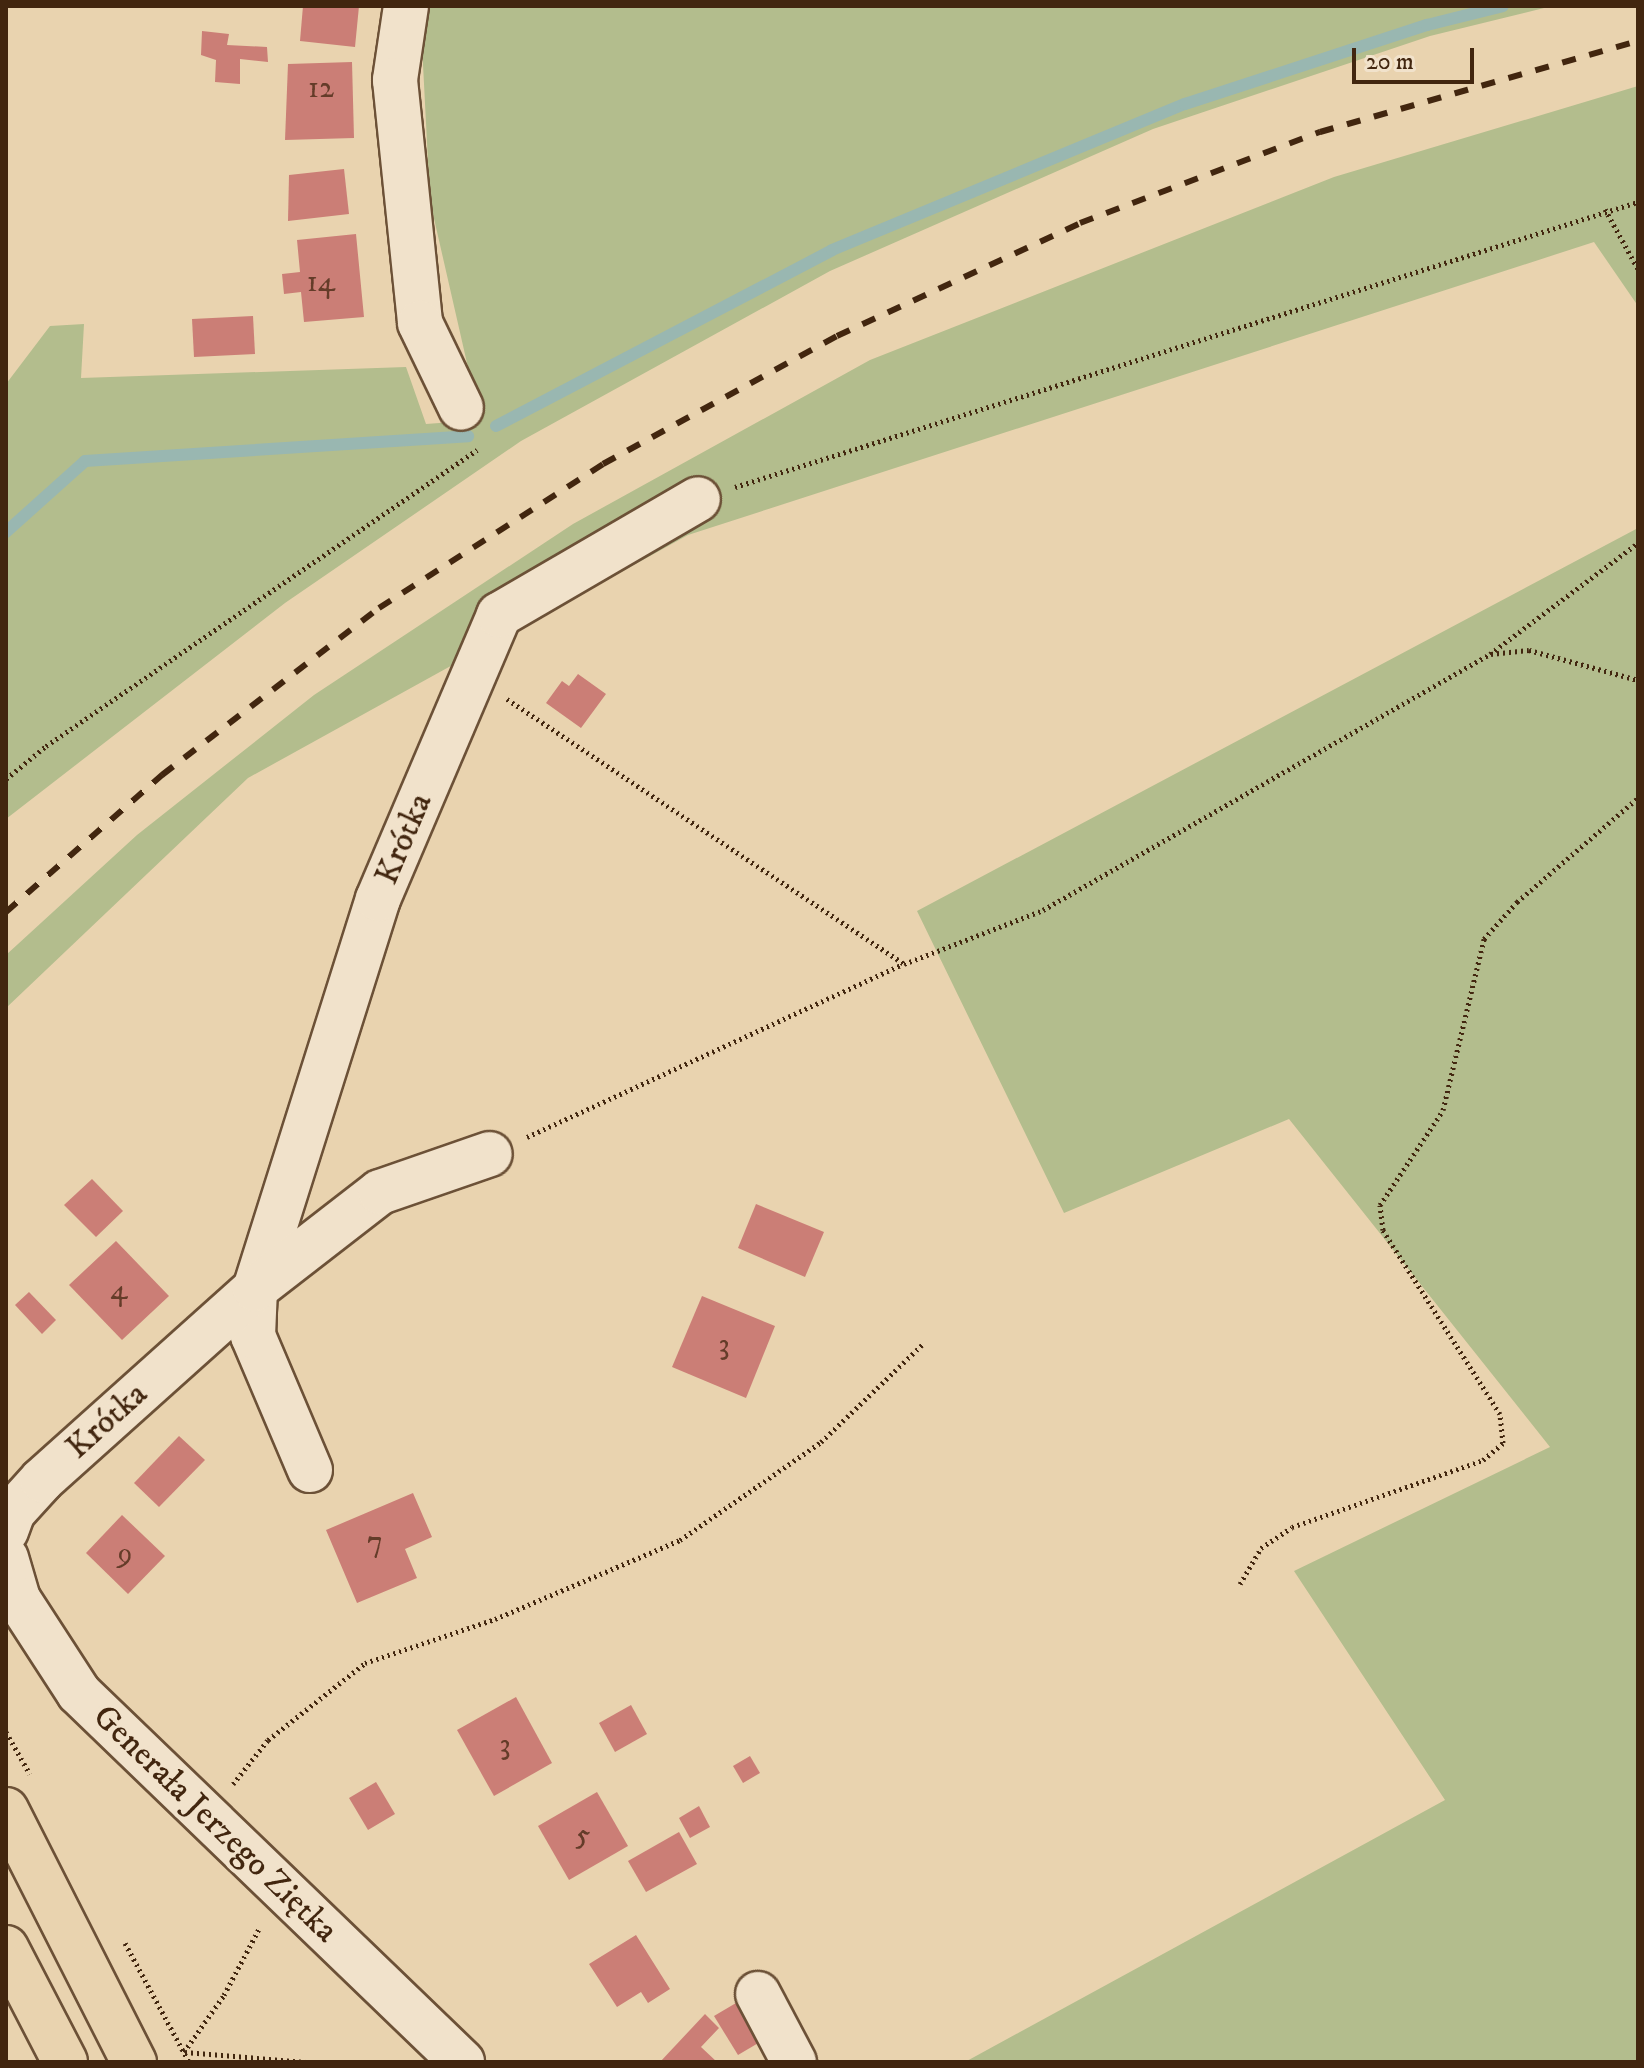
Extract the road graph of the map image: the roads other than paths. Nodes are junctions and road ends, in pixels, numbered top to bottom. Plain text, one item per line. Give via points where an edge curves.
1 (406, 6) edge
2 (461, 408) road end
3 (698, 499) road end
4 (490, 1154) road end
5 (255, 1289) junction
6 (310, 1470) dead end
7 (6, 1531) edge
8 (6, 1558) edge
9 (6, 1810) edge
10 (6, 1948) edge
11 (758, 1994) dead end
12 (65, 2062) edge
13 (134, 2062) edge
14 (462, 2062) edge
15 (794, 2062) edge

1 - 2 street via 395,80 420,323
3 - 5 street, Krótka via 499,615 378,899
4 - 5 street, Krótka via 380,1192
5 - 6 street, Krótka via 253,1336
5 - 7 street, Krótka via 42,1480 13,1512
8 - 14 street, Generała Jerzego Ziętka via 18,1599 79,1693
9 - 13 main road
10 - 12 main road
11 - 15 street

